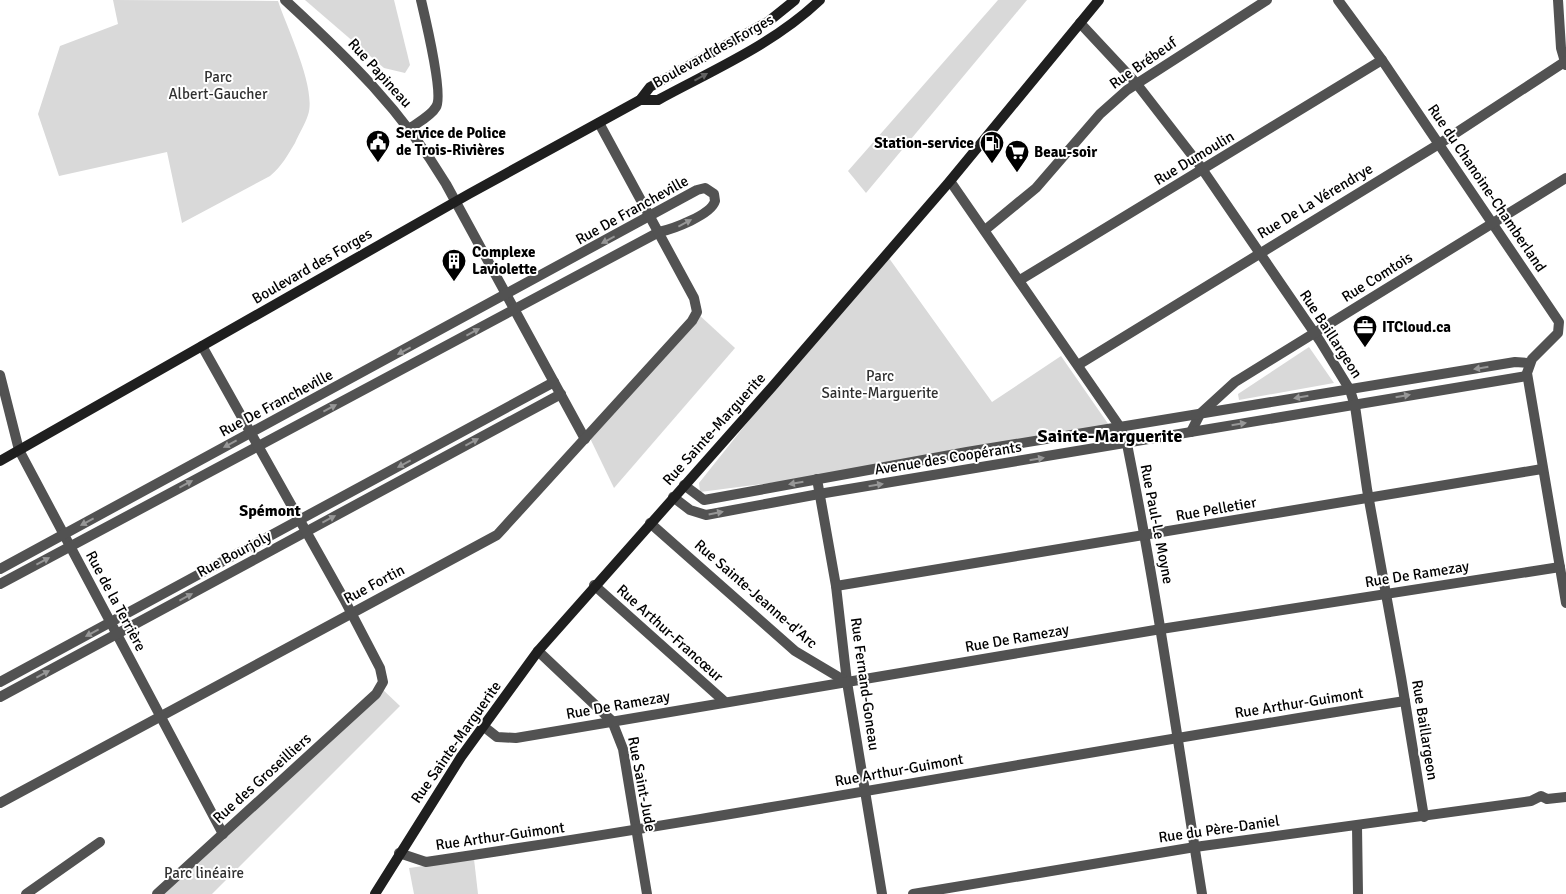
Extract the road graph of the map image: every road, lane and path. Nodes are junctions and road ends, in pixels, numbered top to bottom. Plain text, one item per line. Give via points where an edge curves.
1 (285, 0) edge
2 (421, 0) edge
3 (795, 0) edge
4 (1099, 0) edge
5 (1267, 0) edge
6 (1338, 0) edge
7 (1558, 0) edge
8 (818, 1) edge
9 (1080, 22) junction
10 (1382, 60) junction
11 (1566, 62) edge
12 (1136, 82) junction
13 (640, 100) junction
14 (599, 123) junction
15 (409, 129) junction
16 (1439, 144) junction
17 (1203, 171) junction
18 (1566, 178) edge
19 (950, 181) junction
20 (456, 202) junction
21 (651, 217) junction
22 (1492, 224) junction
23 (985, 230) junction
24 (659, 232) junction
25 (1260, 253) junction
26 (1020, 280) junction
27 (507, 295) junction
28 (514, 310) junction
29 (1314, 333) junction
30 (202, 346) junction
31 (1529, 363) junction
32 (1078, 364) junction
33 (1528, 376) junction
34 (0, 379) edge
35 (554, 382) junction
36 (1350, 390) junction
37 (561, 394) junction
38 (1355, 406) junction
39 (1200, 414) junction
40 (1120, 427) junction
41 (1191, 432) junction
42 (252, 433) junction
43 (585, 439) junction
44 (1127, 444) junction
45 (259, 446) junction
46 (19, 450) junction
47 (966, 452) junction
48 (0, 461) edge
49 (1542, 469) junction
50 (970, 470) junction
51 (817, 479) junction
52 (684, 484) junction
53 (819, 494) junction
54 (673, 497) junction
55 (1370, 499) junction
56 (300, 520) junction
57 (650, 523) junction
58 (306, 532) junction
59 (64, 534) junction
60 (1145, 536) junction
61 (70, 546) junction
62 (1560, 567) junction
63 (0, 569) edge
64 (0, 584) edge
65 (594, 585) junction
66 (836, 586) junction
67 (1385, 595) junction
68 (1566, 603) edge
69 (352, 613) junction
70 (111, 622) junction
71 (1161, 629) junction
72 (117, 634) junction
73 (538, 651) junction
74 (0, 682) edge
75 (847, 682) junction
76 (0, 697) edge
77 (1405, 701) junction
78 (725, 702) junction
79 (161, 716) junction
80 (612, 722) junction
81 (483, 726) junction
82 (1176, 737) junction
83 (866, 791) junction
84 (1566, 797) edge
85 (0, 803) edge
86 (1424, 817) junction
87 (1357, 826) junction
88 (636, 831) junction
89 (223, 834) junction
90 (100, 842) dead end
91 (1195, 847) junction
92 (399, 853) junction
93 (26, 894) edge
94 (157, 894) edge
95 (374, 894) edge
96 (647, 894) edge
97 (882, 894) edge
98 (913, 894) edge
99 (1202, 894) edge
100 (1358, 894) edge

1 - 15 street, Rue Papineau via 362,72
2 - 15 street via 438,102
3 - 13 street, Boulevard des Forges via 769,20 650,87
4 - 9 street, Rue Sainte-Marguerite
5 - 12 street, Rue Brébeuf
6 - 10 street, Rue du Chanoine-Chamberland
7 - 11 street via 1560,48
13 -> 8 street, Boulevard des Forges via 658,100 759,45 790,26
9 - 12 street, Rue Baillargeon
9 - 19 street, Rue Sainte-Marguerite
10 - 16 street, Rue du Chanoine-Chamberland
10 - 17 street, Rue Dumoulin
11 - 16 street, Rue De La Vérendrye
12 - 17 street, Rue Baillargeon
12 - 23 street, Rue Brébeuf via 1100,114 1036,188
13 - 14 street, Boulevard des Forges
14 - 20 street, Boulevard des Forges
14 - 21 street
15 - 20 street, Rue Papineau
16 - 22 street, Rue du Chanoine-Chamberland
16 - 25 street, Rue De La Vérendrye
17 - 25 street, Rue Baillargeon
17 - 26 street, Rue Dumoulin
18 - 22 street, Rue Comtois
19 - 23 street, Rue Paul-Le Moyne
19 - 52 street, Rue Sainte-Marguerite
20 - 27 street, Rue Papineau
20 - 30 street, Boulevard des Forges
21 - 24 street
24 -> 21 street, Rue De Francheville via 673,229 709,210 714,204 714,194 701,188
21 -> 27 street, Rue De Francheville
22 - 29 street, Rue Comtois
22 - 31 street, Rue du Chanoine-Chamberland via 1559,322 1560,329 1556,335
23 - 26 street, Rue Paul-Le Moyne
24 - 28 street, Rue De Francheville
24 - 43 street, Rue Fortin via 694,298 697,310 694,319
25 - 29 street, Rue Baillargeon
25 - 32 street, Rue De La Vérendrye
26 - 32 street, Rue Paul-Le Moyne
27 - 28 street, Rue Papineau
27 -> 42 street, Rue De Francheville
28 - 35 street, Rue Papineau
45 -> 28 street, Rue De Francheville
29 - 36 street, Rue Baillargeon
29 - 39 street, Rue Comtois via 1235,382
30 - 42 street
30 - 46 street, Boulevard des Forges
31 - 33 street
31 -> 36 street, Avenue des Coopérants via 1515,362
32 - 40 street, Rue Paul-Le Moyne
38 -> 33 street, Avenue des Coopérants
33 - 49 street
34 - 46 street, Rue de la Terrière
35 - 37 street, Rue Papineau
35 -> 56 street, Rue Bourjoly
36 - 38 street, Rue Baillargeon
36 -> 39 street, Avenue des Coopérants
37 - 43 street, Rue Papineau
58 -> 37 street, Rue Bourjoly
41 -> 38 street, Avenue des Coopérants
38 - 55 street, Rue Baillargeon
39 - 40 street, Avenue des Coopérants
39 - 41 street, Rue Comtois
40 - 44 street, Rue Paul-Le Moyne
40 - 47 street, Avenue des Coopérants
41 - 44 street, Avenue des Coopérants
42 - 45 street
42 -> 59 street, Rue De Francheville
43 - 69 street, Rue Fortin via 497,535
50 -> 44 street, Avenue des Coopérants
44 - 60 street, Rue Paul-Le Moyne
45 - 56 street
61 -> 45 street, Rue De Francheville
46 - 48 street, Boulevard des Forges
46 - 59 street, Rue de la Terrière
47 - 50 street
47 - 51 street, Avenue des Coopérants
49 - 55 street, Rue Pelletier via 1386,493
49 - 62 street
53 -> 50 street, Avenue des Coopérants
51 -> 52 street, Avenue des Coopérants via 704,500
51 - 53 street, Rue Fernand-Goneau
52 - 54 street, Rue Sainte-Marguerite
54 -> 53 street, Avenue des Coopérants via 690,510 706,515
53 - 66 street, Rue Fernand-Goneau
54 - 57 street, Rue Sainte-Marguerite
55 - 60 street, Rue Pelletier
55 - 67 street, Rue Baillargeon
56 - 58 street
56 - 70 street, Rue Bourjoly
57 - 65 street, Rue Sainte-Marguerite
57 - 75 street, Rue Sainte-Jeanne-d'Arc via 795,651
58 - 69 street
72 -> 58 street, Rue Bourjoly
59 - 61 street, Rue de la Terrière
59 - 63 street, Rue De Francheville
60 - 66 street, Rue Pelletier
60 - 71 street, Rue Paul-Le Moyne
64 -> 61 street, Rue De Francheville
61 - 70 street, Rue de la Terrière
62 - 67 street, Rue De Ramezay
62 - 68 street
65 - 73 street, Rue Sainte-Marguerite
65 - 78 street, Rue Arthur-Francœur
66 - 75 street, Rue Fernand-Goneau
67 - 71 street, Rue De Ramezay
67 - 77 street, Rue Baillargeon
69 - 79 street, Rue Fortin
69 - 89 street, Rue des Groseilliers via 380,668 383,682 376,694
70 - 72 street, Rue de la Terrière
70 -> 74 street, Rue Bourjoly
71 - 75 street, Rue De Ramezay
71 - 82 street, Rue Paul-Le Moyne
76 -> 72 street, Rue Bourjoly
72 - 79 street, Rue de la Terrière
73 - 80 street, Rue Saint-Jude
73 - 81 street, Rue Sainte-Marguerite
75 - 78 street, Rue De Ramezay
75 - 83 street, Rue Fernand-Goneau
77 - 82 street, Rue Arthur-Guimont
77 - 86 street, Rue Baillargeon
78 - 80 street, Rue De Ramezay
79 - 85 street, Rue Fortin
79 - 89 street, Rue de la Terrière
80 - 81 street, Rue De Ramezay via 510,738 497,736
80 - 88 street, Rue Saint-Jude via 623,749
81 - 92 street, Rue Sainte-Marguerite
82 - 83 street, Rue Arthur-Guimont
82 - 91 street, Rue Paul-Le Moyne
83 - 88 street, Rue Arthur-Guimont
83 - 97 street, Rue Fernand-Goneau
84 - 86 street, Rue du Père-Daniel via 1547,799 1537,804 1531,801
86 - 87 street, Rue du Père-Daniel
87 - 91 street, Rue du Père-Daniel
87 - 100 street
88 - 92 street, Rue Arthur-Guimont via 426,862
88 - 96 street, Rue Saint-Jude
89 - 94 street, Rue des Groseilliers
90 - 93 street
91 - 98 street, Rue du Père-Daniel
91 - 99 street, Rue Paul-Le Moyne
92 - 95 street, Rue Sainte-Marguerite

